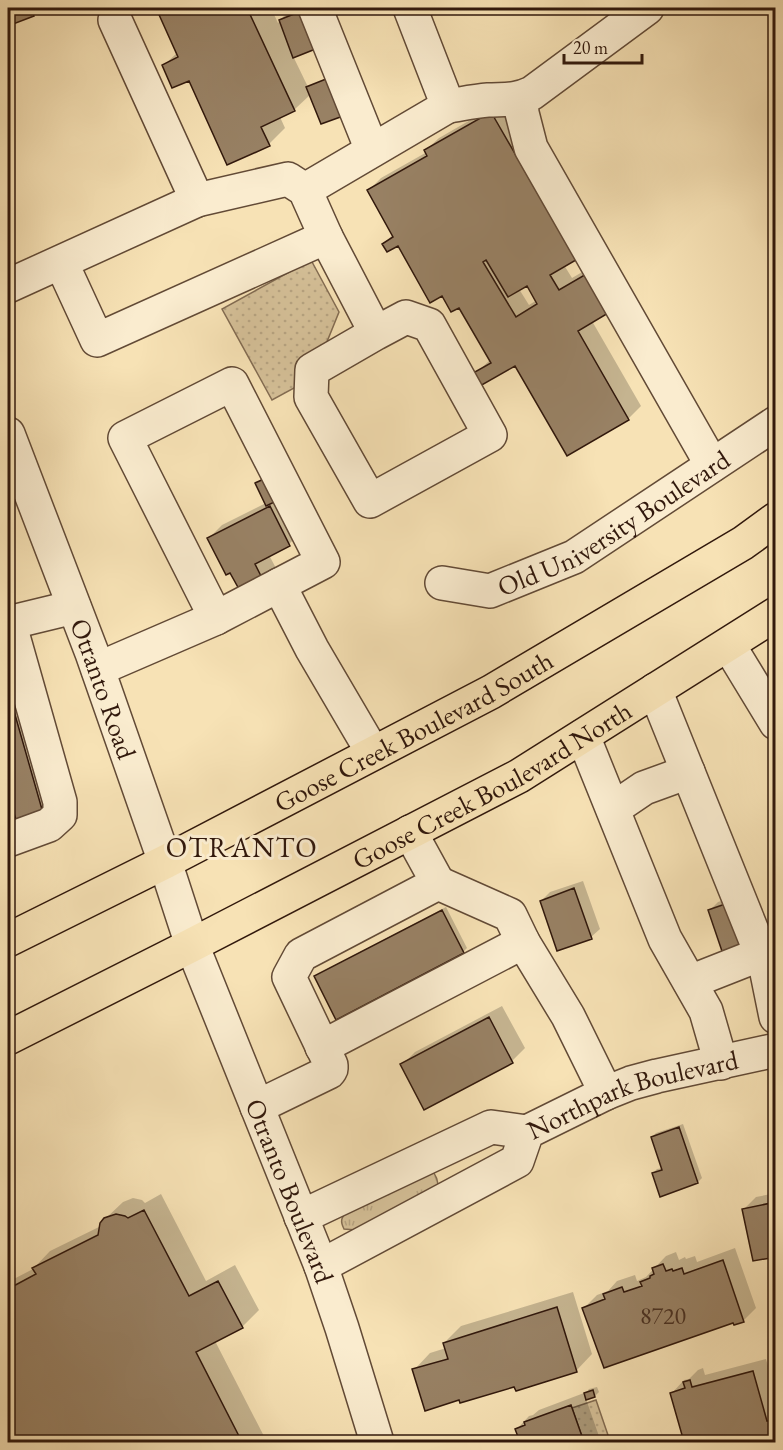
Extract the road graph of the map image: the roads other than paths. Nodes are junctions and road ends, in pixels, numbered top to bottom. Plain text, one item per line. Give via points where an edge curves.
1 (315, 8) edge
2 (410, 8) edge
3 (647, 8) edge
4 (115, 20) dead end
5 (521, 98) junction
6 (448, 106) junction
7 (372, 150) junction
8 (305, 190) junction
9 (198, 200) junction
10 (326, 237) junction
11 (61, 262) junction
12 (8, 286) edge
13 (376, 333) junction
14 (776, 423) edge
15 (8, 434) edge
16 (712, 465) junction
17 (776, 519) edge
18 (442, 584) dead end
19 (279, 585) junction
20 (74, 607) junction
21 (776, 614) edge
22 (216, 618) junction
23 (8, 622) edge
24 (776, 627) edge
25 (731, 649) junction
26 (98, 669) junction
27 (682, 673) junction
28 (655, 690) junction
29 (776, 723) edge
30 (583, 736) junction
31 (373, 753) junction
32 (687, 772) junction
33 (613, 809) junction
34 (410, 832) junction
35 (8, 840) edge
36 (165, 862) junction
37 (438, 884) junction
38 (8, 940) edge
39 (523, 942) junction
40 (192, 945) junction
41 (761, 954) junction
42 (690, 982) junction
43 (776, 1017) edge
44 (8, 1038) edge
45 (322, 1047) junction
46 (776, 1050) edge
47 (721, 1063) junction
48 (606, 1093) junction
49 (257, 1107) junction
50 (527, 1132) junction
51 (301, 1218) junction
52 (321, 1266) junction
53 (377, 1443) edge

1 - 7 street
2 - 6 street
3 - 5 street
4 - 9 street
5 - 6 street
5 - 16 street via 531,148
6 - 7 street
7 - 8 street
8 - 9 street via 288,179
8 - 10 street
9 - 11 street
10 - 11 street via 97,340
10 - 13 street
11 - 12 street
13 - 13 street via 312,370 311,397 370,501 490,435 429,325 406,317
14 - 16 street, Old University Boulevard
15 - 20 street, Otranto Road
16 - 18 street, Old University Boulevard via 574,557 490,591
17 - 31 highway, Goose Creek Boulevard South via 743,543 491,692
19 - 22 street
19 - 22 street via 322,562 232,384 125,438
19 - 31 street
20 - 23 street
20 - 26 street, Otranto Road
21 - 27 highway, Goose Creek Boulevard North
22 - 26 street
23 - 35 street via 60,802 60,815 49,825
24 - 25 highway
25 - 27 highway
25 - 29 street
26 - 36 street, Otranto Road
27 - 28 highway, Goose Creek Boulevard North
28 - 30 highway, Goose Creek Boulevard North
28 - 32 street
30 - 33 street
30 - 34 highway, Goose Creek Boulevard North via 519,776
31 - 36 highway, Goose Creek Boulevard South
32 - 33 street via 644,788
32 - 41 street
33 - 42 street via 665,939
34 - 37 street
34 - 40 highway, Goose Creek Boulevard North
36 - 38 highway, Goose Creek Boulevard South
36 - 40 street, Otranto Road
37 - 39 street via 510,915
37 - 45 street via 301,956 289,977
39 - 45 street
39 - 48 street via 568,1016
40 - 44 highway, Goose Creek Boulevard North
40 - 49 street, Otranto Boulevard
41 - 42 street
41 - 43 street
42 - 47 street via 706,1011
45 - 49 street via 331,1065 329,1072
46 - 47 street, Northpark Boulevard
47 - 48 street, Northpark Boulevard via 648,1078
48 - 50 street, Northpark Boulevard
49 - 51 street, Otranto Boulevard
50 - 51 street via 491,1127
50 - 52 street, Northpark Boulevard via 517,1161
51 - 52 street, Otranto Boulevard
52 - 53 street, Otranto Boulevard

